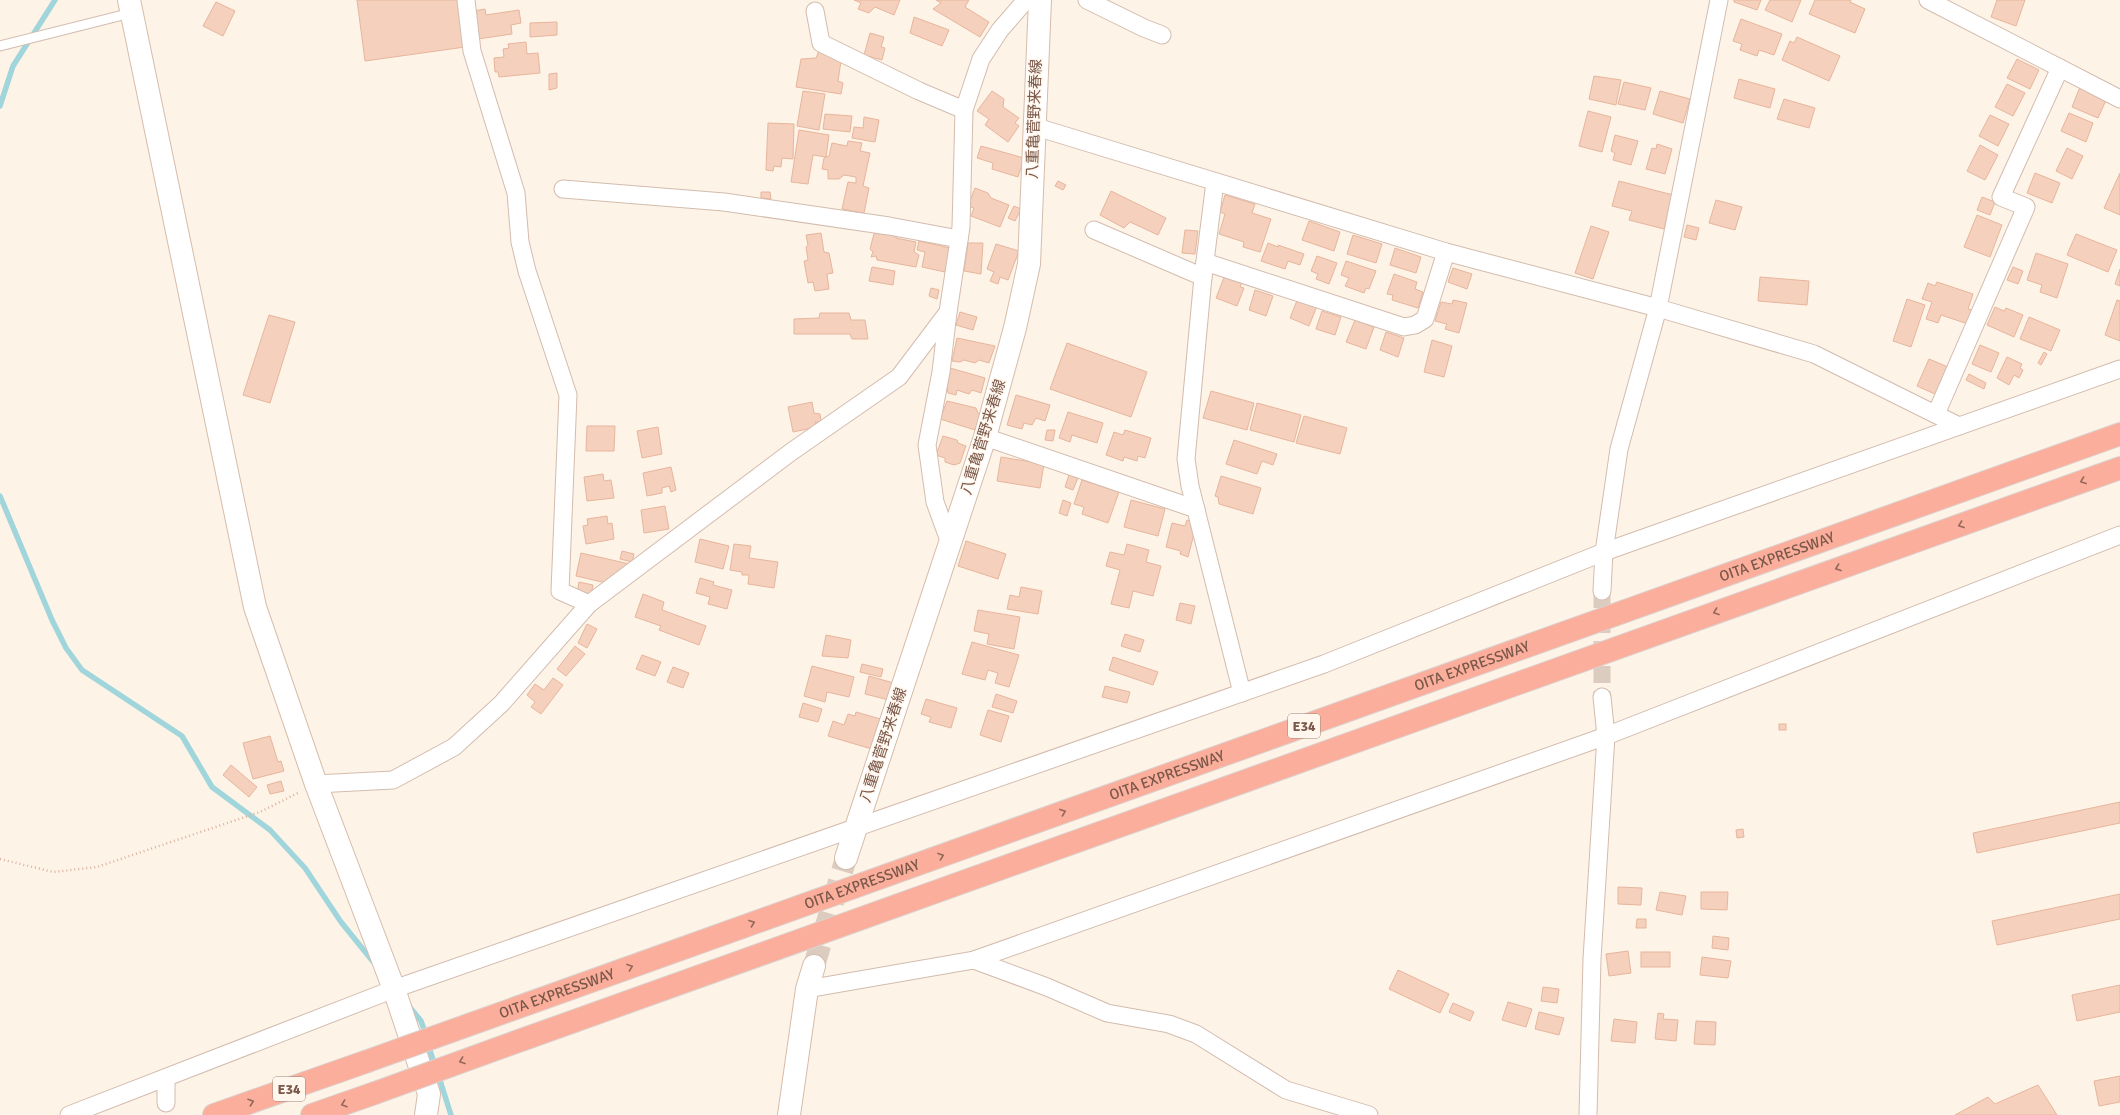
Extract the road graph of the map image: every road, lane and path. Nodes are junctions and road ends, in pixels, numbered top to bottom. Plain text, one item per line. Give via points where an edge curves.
1 (466, 0) edge
2 (1026, 0) edge
3 (1040, 0) edge
4 (1087, 0) edge
5 (1719, 0) edge
6 (1928, 0) edge
7 (130, 7) edge
8 (814, 11) dead end
9 (1162, 35) dead end
10 (0, 46) edge
11 (2060, 68) junction
12 (2120, 99) edge
13 (964, 110) junction
14 (1034, 126) junction
15 (1216, 182) junction
16 (563, 189) dead end
17 (1094, 230) dead end
18 (959, 239) junction
19 (1446, 252) junction
20 (1204, 269) junction
21 (1658, 308) junction
22 (948, 312) junction
23 (2120, 368) edge
24 (1936, 414) junction
25 (1959, 426) junction
26 (2120, 434) edge
27 (985, 437) junction
28 (2120, 468) edge
29 (1196, 509) junction
30 (2120, 535) edge
31 (950, 543) junction
32 (1604, 552) junction
33 (1602, 591) tunnel mouth
34 (589, 604) junction
35 (1242, 693) junction
36 (1602, 697) tunnel mouth
37 (1606, 736) junction
38 (316, 784) junction
39 (855, 828) junction
40 (846, 858) tunnel mouth
41 (0, 859) edge
42 (974, 960) junction
43 (814, 966) tunnel mouth
44 (394, 989) junction
45 (807, 989) junction
46 (166, 1078) junction
47 (166, 1103) dead end
48 (69, 1115) edge
49 (214, 1115) edge
50 (312, 1115) edge
51 (426, 1115) edge
52 (789, 1115) edge
53 (1369, 1115) edge
54 (1588, 1115) edge

1 - 34 street via 472,51 516,194 520,242 527,271 568,395 560,591
2 - 13 street via 1000,30 980,59
3 - 14 street, 八重亀菅野来春線
4 - 9 street
5 - 21 street
6 - 11 street
7 - 10 lane via 45,35
7 - 38 street via 255,607
8 - 13 street via 821,43
11 - 12 street
11 - 24 street via 2001,197 2026,207
13 - 18 street
14 - 15 street
14 - 27 street, 八重亀菅野来春線 via 1029,264 1015,328
15 - 19 street
15 - 20 street
16 - 18 street via 724,202
17 - 20 street
18 - 22 street
19 - 20 street via 1425,319 1415,325 1404,327
19 - 21 street
20 - 29 street via 1186,459
21 - 24 street via 1814,354
21 - 32 street via 1619,449
22 - 31 street via 941,372 927,445 935,502
22 - 34 street via 899,377 791,452
23 - 25 street
24 - 25 street
25 - 32 street
49 -> 26 highway, OITA EXPRESSWAY / E34, bridge
27 - 29 street
27 - 31 street, 八重亀菅野来春線
28 -> 50 highway, OITA EXPRESSWAY / E34, bridge
29 - 35 street
30 - 37 street
31 - 39 street, 八重亀菅野来春線
32 - 33 street
32 - 35 street via 1324,664
34 - 38 street via 501,704 454,747 393,780
35 - 39 street
36 - 37 street
37 - 42 street
37 - 54 street via 1592,959
38 - 41 path via 260,812 98,867 53,872
38 - 44 street
39 - 40 street, 八重亀菅野来春線
39 - 44 street
42 - 45 street
42 - 53 street via 1107,1012 1169,1024 1196,1034 1286,1090
43 - 45 street
44 - 46 street
44 - 51 street via 429,1094
45 - 52 street
46 - 47 street
46 - 48 street

